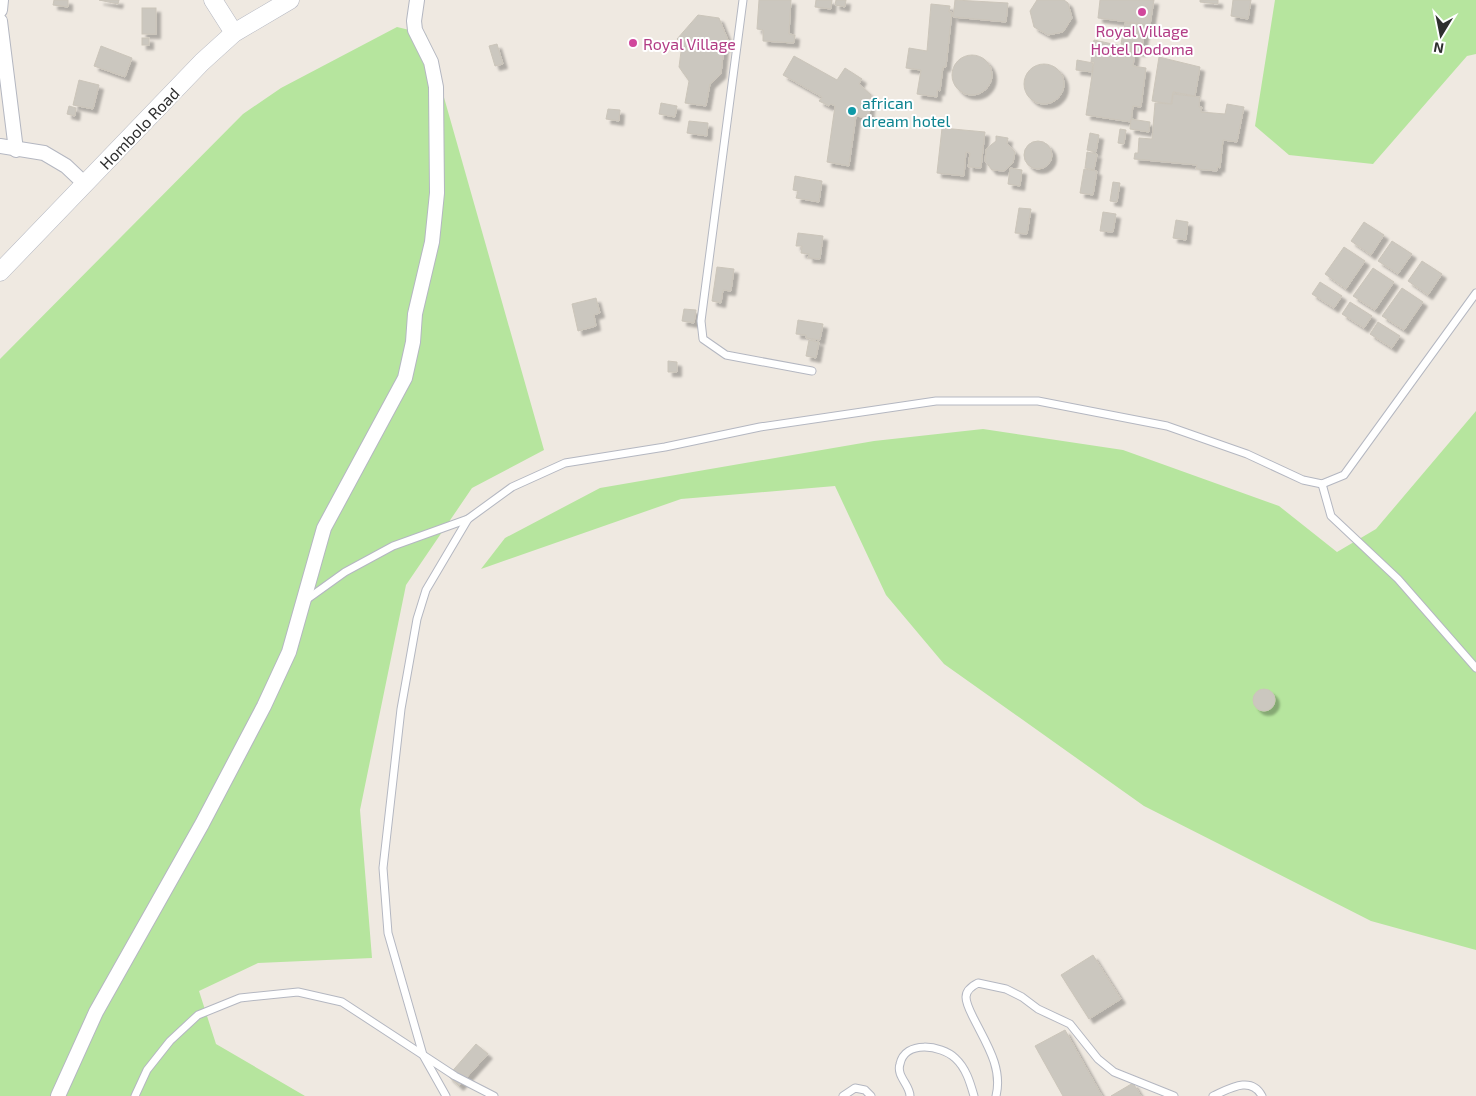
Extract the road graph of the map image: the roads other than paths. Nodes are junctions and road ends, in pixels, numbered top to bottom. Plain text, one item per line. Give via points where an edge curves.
1 (1, 0) edge
2 (213, 0) edge
3 (290, 0) edge
4 (417, 0) edge
5 (743, 0) edge
6 (0, 10) edge
7 (0, 21) edge
8 (234, 33) junction
9 (0, 146) edge
10 (16, 150) junction
11 (85, 184) junction
12 (0, 272) edge
13 (1476, 293) edge
14 (812, 372) dead end
15 (1322, 484) junction
16 (468, 519) junction
17 (304, 601) junction
18 (1476, 668) edge
19 (423, 1055) junction
20 (58, 1096) edge
21 (136, 1096) edge
22 (446, 1096) edge
23 (494, 1096) edge
24 (843, 1096) edge
25 (871, 1096) edge
26 (910, 1096) edge
27 (974, 1096) edge
28 (996, 1096) edge
29 (1174, 1096) edge
30 (1213, 1096) edge
31 (1262, 1096) edge

1 - 6 street
2 - 8 street
3 - 8 street, Hombolo Road
4 - 17 street via 415,30 431,62 436,87 437,193 432,242 413,326 410,362 405,378 324,528
5 - 14 lane via 701,321 703,339 726,355
7 - 10 street
8 - 11 street, Hombolo Road
9 - 10 street
10 - 11 street via 44,153 66,166
11 - 12 street, Hombolo Road
13 - 15 lane via 1344,475
15 - 16 lane via 1303,480 1248,454 1167,426 1038,401 936,401 760,427 665,447 564,463 512,487
15 - 18 lane via 1331,516 1398,578
16 - 17 lane via 393,546 345,572
16 - 19 lane via 426,590 417,619 401,709 383,868 388,933
17 - 20 street via 289,652 264,706 96,1012
19 - 21 lane via 342,1002 298,992 240,998 198,1015 170,1041 146,1070
19 - 22 lane
19 - 23 lane
24 - 25 lane via 855,1088 865,1090
26 - 27 lane via 899,1066 903,1055 915,1047 937,1048 954,1057 964,1068
28 - 29 lane via 999,1079 966,997 978,982 1006,989 1070,1024 1098,1059 1114,1072
30 - 31 lane via 1243,1084 1252,1086

